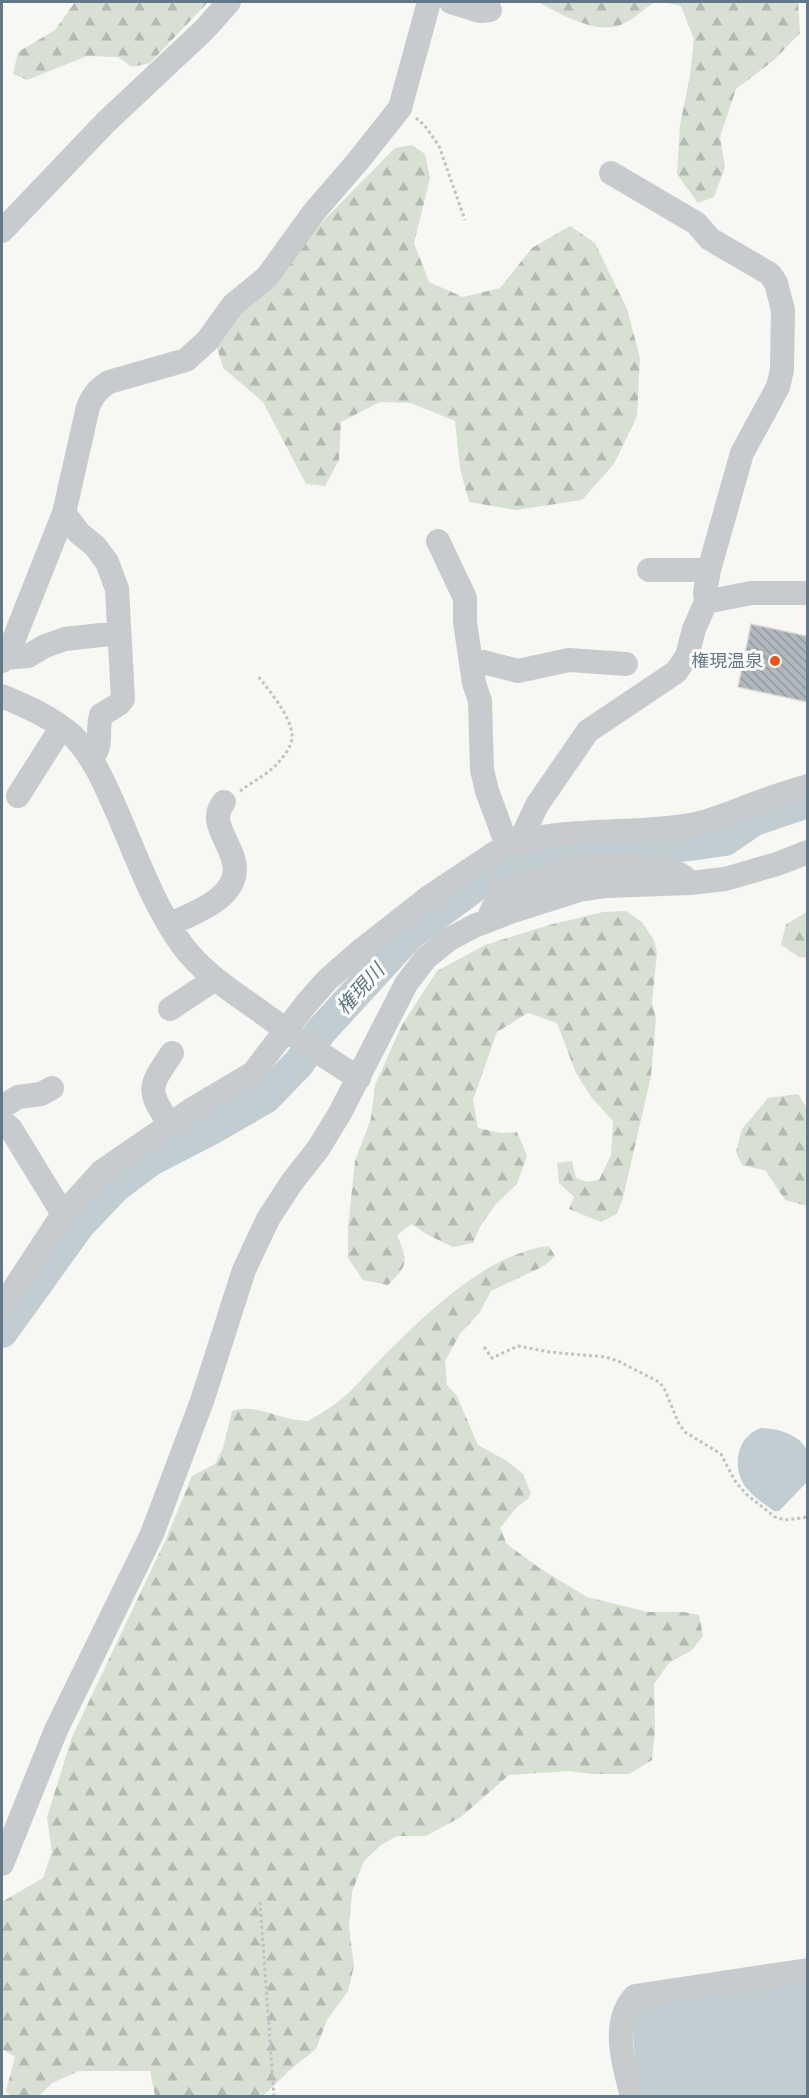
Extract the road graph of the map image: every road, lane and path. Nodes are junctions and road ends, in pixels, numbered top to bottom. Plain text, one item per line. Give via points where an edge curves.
1 (229, 2) edge
2 (429, 2) edge
3 (451, 2) edge
4 (490, 10) dead end
5 (400, 108) junction
6 (611, 173) dead end
7 (465, 220) dead end
8 (2, 231) edge
9 (64, 513) junction
10 (438, 542) dead end
11 (649, 570) dead end
12 (709, 570) junction
13 (807, 593) edge
14 (706, 602) junction
15 (119, 633) junction
16 (471, 659) junction
17 (2, 660) edge
18 (626, 664) dead end
19 (257, 675) dead end
20 (2, 696) edge
21 (61, 728) junction
22 (91, 759) junction
23 (807, 786) edge
24 (18, 796) dead end
25 (224, 802) joint
26 (513, 843) junction
27 (598, 849) junction
28 (807, 852) edge
29 (690, 883) junction
30 (487, 921) junction
31 (170, 925) junction
32 (215, 979) junction
33 (170, 1009) dead end
34 (292, 1034) junction
35 (164, 1055) dead end
36 (359, 1078) junction
37 (52, 1088) dead end
38 (2, 1107) edge
39 (2, 1121) edge
40 (170, 1124) junction
41 (63, 1214) junction
42 (10, 1277) edge
43 (2, 1307) edge
44 (484, 1347) dead end
45 (807, 1517) edge
46 (2, 1864) edge
47 (260, 1902) dead end
48 (807, 1970) edge
49 (274, 2097) edge
50 (632, 2097) edge

1 - 8 street
2 - 5 street
3 - 4 street
5 - 7 path via 425,126 439,146
5 - 9 street via 314,212 267,277 233,305 198,351 186,360 100,387 88,407
6 - 12 street via 696,223 710,239 770,274 781,295 782,370 778,387 741,453
9 - 15 street via 107,562 117,589
9 - 17 street via 10,649
10 - 16 street via 465,598
11 - 12 street
12 - 14 street
13 - 14 street via 751,593
14 - 26 street via 687,656 676,672 588,731
15 - 17 street via 65,639 28,656
15 - 22 street via 123,699 101,715 98,750
16 - 18 street via 518,671 569,660
16 - 26 street via 480,702 482,770 487,791
19 - 25 path via 290,725 290,746 277,764
20 - 21 street
21 - 22 street via 72,735
21 - 24 street
22 - 31 street
23 - 27 street via 709,821
25 - 31 street via 217,817 231,848 235,875 219,899
26 - 27 street
26 - 34 street via 429,897 359,952 327,980
27 - 29 street via 621,863 678,873
27 - 30 street via 590,864 501,891
28 - 29 street via 725,879
29 - 30 street via 579,890
30 - 36 street via 448,940 426,958 406,984
31 - 32 street via 197,964
32 - 33 street
32 - 34 street
34 - 36 street
34 - 40 street via 253,1073
35 - 40 street via 153,1093 155,1103
36 - 46 street via 318,1149 268,1219 244,1270 202,1401 152,1534 56,1730
37 - 38 street via 18,1097
39 - 41 street via 11,1129
40 - 41 street via 101,1172
41 - 42 street
42 - 43 street
44 - 45 path via 492,1358 518,1346 606,1357 659,1382 685,1432 721,1454 746,1494 775,1517
47 - 49 path
48 - 50 street via 635,1996 622,2017 623,2061

